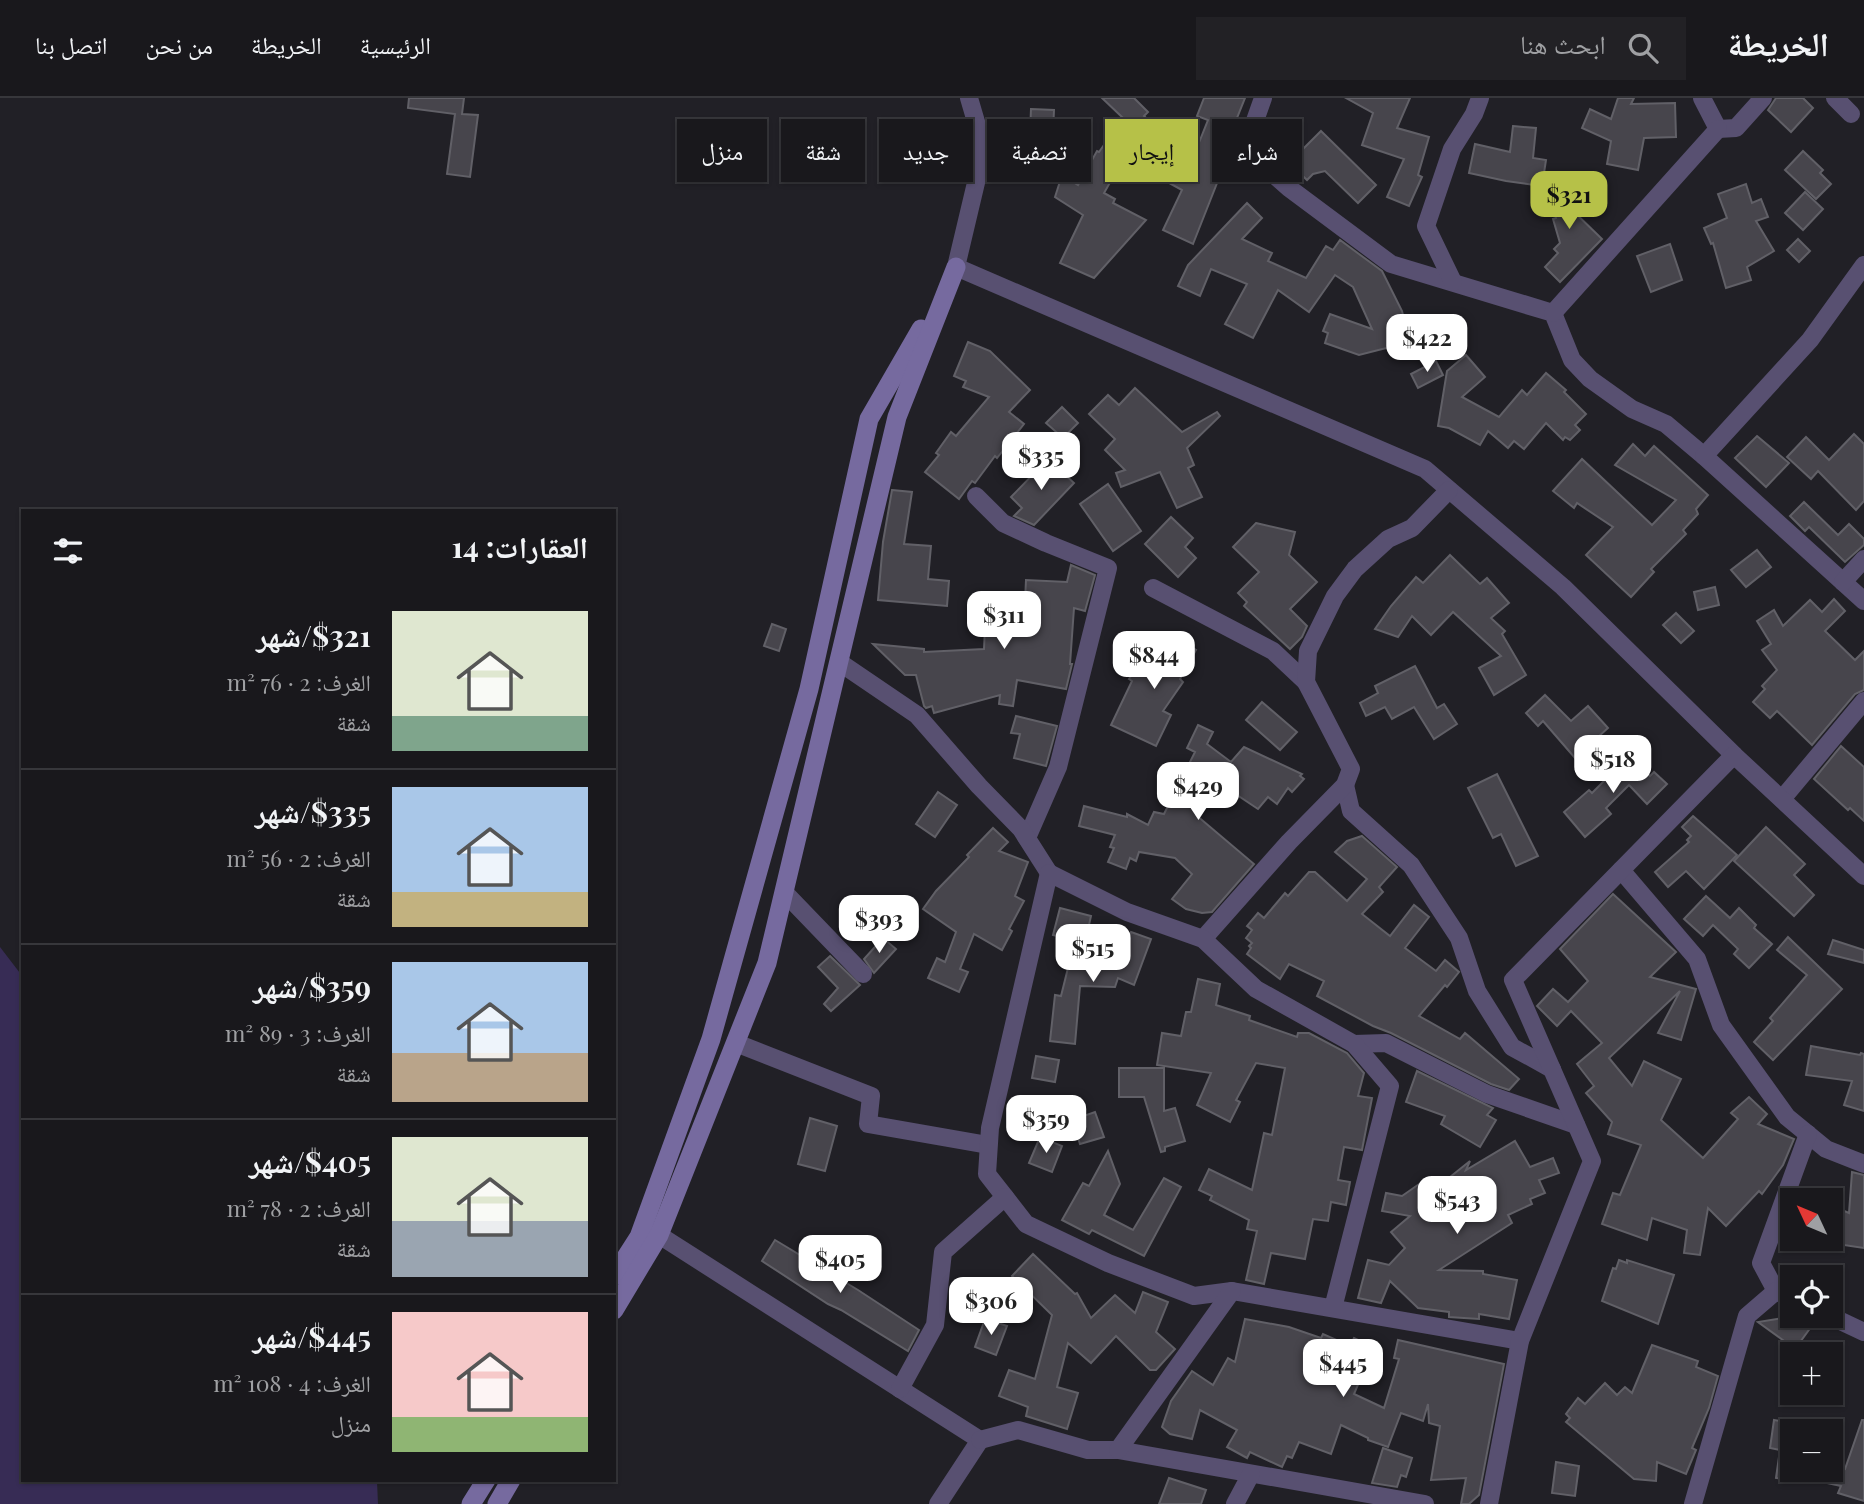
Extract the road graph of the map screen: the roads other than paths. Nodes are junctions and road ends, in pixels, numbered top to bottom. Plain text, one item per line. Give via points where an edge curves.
1 (969, 98) edge
2 (1263, 98) edge
3 (1480, 98) edge
4 (1702, 98) edge
5 (1763, 98) edge
6 (1835, 98) edge
7 (1852, 114) dead end
8 (1718, 129) junction
9 (1864, 265) edge
10 (956, 267) junction
11 (1453, 282) junction
12 (1553, 313) junction
13 (1704, 456) junction
14 (1449, 490) junction
15 (976, 496) dead end
16 (1864, 559) edge
17 (1843, 582) junction
18 (1153, 588) dead end
19 (1864, 601) edge
20 (839, 662) junction
21 (1306, 682) junction
22 (1864, 701) edge
23 (1734, 755) junction
24 (1345, 785) junction
25 (1782, 799) junction
26 (1027, 838) junction
27 (1622, 870) junction
28 (1049, 873) junction
29 (1864, 876) edge
30 (784, 891) junction
31 (1203, 939) junction
32 (863, 974) dead end
33 (736, 1043) junction
34 (1354, 1044) junction
35 (1552, 1069) junction
36 (1576, 1125) junction
37 (1808, 1134) junction
38 (989, 1145) junction
39 (1864, 1164) edge
40 (1004, 1197) junction
41 (659, 1235) junction
42 (616, 1273) edge
43 (1780, 1290) edge
44 (1232, 1291) junction
45 (1780, 1297) edge
46 (616, 1307) edge
47 (1333, 1308) junction
48 (1843, 1322) edge
49 (1864, 1332) edge
50 (1520, 1341) junction
51 (900, 1389) junction
52 (980, 1440) junction
53 (1118, 1450) junction
54 (1251, 1474) junction
55 (485, 1482) edge
56 (510, 1482) edge
57 (471, 1504) edge
58 (497, 1504) edge
59 (938, 1504) edge
60 (1235, 1504) edge
61 (1425, 1504) edge
62 (1489, 1504) edge
63 (1693, 1504) edge

1 - 10 street via 984,149
2 - 11 street via 1245,149 1391,264
3 - 11 street via 1452,149 1426,226
4 - 8 street
5 - 8 street via 1736,128
6 - 7 street
8 - 12 street
9 - 13 street via 1810,340
10 - 14 street via 1425,469
10 - 20 main road via 897,417
10 - 42 main road via 869,419 809,689 711,1039 639,1237
11 - 12 street
12 - 13 street via 1573,360 1590,379 1632,409 1666,424
13 - 17 street
14 - 21 street via 1412,528 1388,539 1355,569 1335,596 1308,651
14 - 23 street via 1563,587
15 - 26 street via 1003,523 1108,568 1058,767
16 - 17 street
17 - 19 street
18 - 21 street via 1273,651
20 - 26 street via 917,715
20 - 30 main road
21 - 24 street via 1351,769
22 - 25 street
23 - 25 street
23 - 27 street
24 - 31 street
24 - 35 street via 1350,811 1411,865 1459,938 1477,991 1512,1047
25 - 29 street
26 - 28 street
27 - 35 street via 1513,980
27 - 37 street via 1697,959 1721,1025 1787,1117
28 - 31 street via 1127,912
28 - 38 street
30 - 32 street
30 - 33 main road via 767,963
31 - 34 street via 1256,989
33 - 38 street via 871,1096 868,1124
33 - 41 main road
34 - 36 street via 1386,1043 1487,1094
34 - 47 street via 1390,1086
35 - 36 street
36 - 50 street via 1592,1161
37 - 39 street via 1826,1149
37 - 43 street via 1761,1264
38 - 40 street via 986,1174
40 - 44 street via 1026,1224 1108,1263 1194,1296
40 - 51 street via 943,1252 935,1325
41 - 46 main road
41 - 51 street
44 - 47 street
44 - 53 street
45 - 63 street via 1747,1316
47 - 50 street
48 - 49 street
50 - 62 street
51 - 52 street
52 - 53 street via 1018,1430 1088,1450
52 - 59 street
53 - 54 street
54 - 60 street
54 - 61 street
55 - 57 main road
56 - 58 main road

